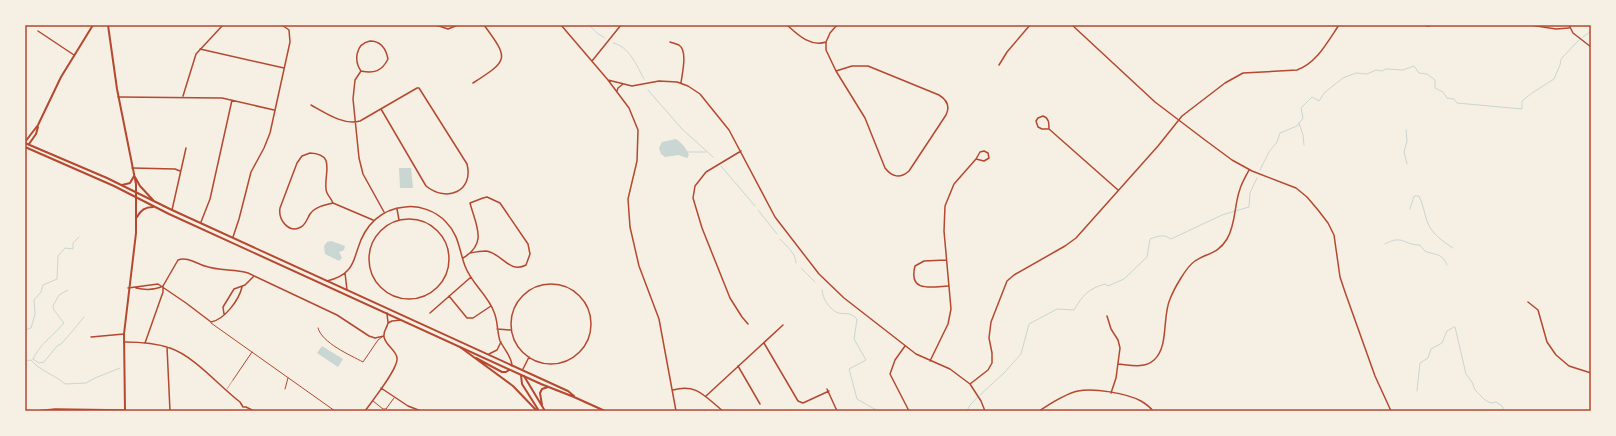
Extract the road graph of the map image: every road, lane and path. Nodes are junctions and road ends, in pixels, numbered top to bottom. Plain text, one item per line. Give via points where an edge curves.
1 (108, 25) edge
2 (223, 25) edge
3 (282, 25) edge
4 (436, 25) edge
5 (458, 25) edge
6 (484, 25) edge
7 (561, 25) edge
8 (621, 25) edge
9 (787, 25) edge
10 (837, 25) edge
11 (1030, 25) edge
12 (1072, 25) edge
13 (1339, 25) edge
14 (1426, 25) edge
15 (1432, 25) edge
16 (1530, 25) edge
17 (1569, 25) edge
18 (91, 26) edge
19 (1569, 28) junction
20 (38, 31) dead end
21 (670, 42) dead end
22 (826, 42) junction
23 (1591, 47) edge
24 (200, 49) junction
25 (74, 55) junction
26 (592, 61) junction
27 (999, 65) dead end
28 (284, 68) junction
29 (836, 70) junction
30 (361, 71) junction
31 (608, 80) junction
32 (473, 83) dead end
33 (681, 83) junction
34 (624, 84) junction
35 (617, 91) junction
36 (118, 97) junction
37 (183, 97) junction
38 (232, 100) junction
39 (311, 105) dead end
40 (381, 109) junction
41 (274, 110) junction
42 (1179, 120) junction
43 (355, 122) junction
44 (38, 125) junction
45 (1049, 129) junction
46 (25, 142) edge
47 (29, 144) junction
48 (25, 148) edge
49 (186, 148) dead end
50 (741, 151) junction
51 (976, 159) junction
52 (132, 168) junction
53 (1249, 170) junction
54 (180, 172) junction
55 (134, 174) junction
56 (122, 185) junction
57 (1118, 190) junction
58 (136, 192) junction
59 (136, 198) junction
60 (155, 202) junction
61 (333, 203) junction
62 (153, 206) junction
63 (396, 208) junction
64 (172, 210) junction
65 (384, 212) junction
66 (136, 218) junction
67 (373, 220) junction
68 (399, 220) junction
69 (201, 222) junction
70 (233, 237) junction
71 (470, 253) junction
72 (463, 258) junction
73 (946, 260) junction
74 (345, 273) junction
75 (254, 276) junction
76 (471, 278) junction
77 (327, 281) junction
78 (163, 286) junction
79 (949, 286) junction
80 (242, 287) junction
81 (128, 288) junction
82 (135, 288) junction
83 (347, 290) junction
84 (449, 296) junction
85 (1528, 302) dead end
86 (491, 306) junction
87 (387, 313) junction
88 (430, 313) dead end
89 (224, 314) junction
90 (1107, 316) dead end
91 (402, 320) junction
92 (211, 322) junction
93 (388, 323) junction
94 (748, 324) dead end
95 (783, 325) dead end
96 (318, 328) dead end
97 (497, 329) junction
98 (511, 330) junction
99 (124, 334) junction
100 (384, 336) junction
101 (91, 337) dead end
102 (124, 342) junction
103 (500, 342) junction
104 (764, 343) junction
105 (145, 344) junction
106 (905, 346) junction
107 (168, 347) junction
108 (459, 347) junction
109 (252, 352) junction
110 (487, 354) junction
111 (475, 357) junction
112 (529, 357) junction
113 (930, 361) junction
114 (1118, 364) junction
115 (512, 366) junction
116 (738, 366) junction
117 (509, 370) junction
118 (522, 371) junction
119 (1591, 373) edge
120 (521, 375) junction
121 (524, 376) junction
122 (288, 378) junction
123 (233, 380) joint
124 (970, 384) junction
125 (381, 388) junction
126 (548, 388) junction
127 (285, 389) dead end
128 (226, 390) junction
129 (673, 390) junction
130 (1111, 393) junction
131 (706, 396) junction
132 (574, 397) junction
133 (394, 398) junction
134 (372, 401) junction
135 (760, 404) dead end
136 (243, 407) junction
137 (545, 410) edge
138 (36, 411) edge
139 (125, 411) edge
140 (170, 411) edge
141 (243, 411) edge
142 (254, 411) edge
143 (335, 411) edge
144 (365, 411) edge
145 (421, 411) edge
146 (538, 411) edge
147 (604, 411) edge
148 (676, 411) edge
149 (723, 411) edge
150 (836, 411) edge
151 (909, 411) edge
152 (985, 411) edge
153 (1039, 411) edge
154 (1153, 411) edge
155 (1391, 411) edge

1 - 36 main road
2 - 24 street
3 - 28 street via 288,28 290,37
4 - 5 street via 448,29
6 - 32 street via 500,47 501,63
7 - 26 street
8 - 26 street
9 - 22 street via 808,42
10 - 22 street
11 - 27 street
12 - 42 street via 1155,102
13 - 42 street via 1313,60 1303,68 1237,75
14 - 15 street
16 - 19 street
17 - 19 street
18 - 25 main road
19 - 23 street
20 - 25 street
21 - 33 street via 683,50
22 - 29 street via 826,50
24 - 28 street
24 - 37 street via 194,57
25 - 44 main road
26 - 31 street
28 - 41 street
29 - 29 street via 868,66 945,99 948,106 946,115 903,175 894,176 885,168 865,118
30 - 30 street via 369,73 382,69 388,59 382,45 370,41 360,46 356,60
30 - 43 street via 355,80 353,90
31 - 34 street
31 - 35 street
33 - 34 street via 664,81 635,86
33 - 50 street via 693,89 708,103 730,130
34 - 35 street
35 - 129 street via 632,113 638,130 637,161 628,195 630,227 637,261 659,319
36 - 37 street
36 - 52 main road
37 - 38 street
38 - 41 street
38 - 69 street via 210,199
39 - 43 street via 331,116
40 - 40 street via 419,88 467,164 468,178 460,189 442,194 426,186
40 - 43 street
41 - 70 street via 266,143 250,177
42 - 53 street
42 - 57 street
43 - 65 street via 361,168
44 - 46 main road
44 - 47 main road via 36,134
45 - 45 street via 1046,117 1038,118 1038,127
45 - 57 street
46 - 47 main road
47 - 48 main road
47 - 56 main road
48 - 59 main road
49 - 54 street
50 - 94 street via 706,172 695,186 693,198 730,298
50 - 106 street via 780,223 819,274 844,298
51 - 51 street via 980,152 988,153 988,158
51 - 73 street via 954,184 945,206
52 - 54 street via 175,169
52 - 55 main road
53 - 114 street via 1240,190 1231,230 1223,244 1215,252 1190,265 1170,299 1162,344 1156,358 1149,364 1140,366
53 - 155 street via 1296,188 1307,197 1328,223 1334,235 1345,292 1375,376
54 - 64 street
55 - 56 main road via 130,182
55 - 58 main road
55 - 60 main road via 140,186
56 - 58 main road
57 - 124 street via 1070,242 1007,281 991,322 989,338 992,363 988,370
58 - 59 main road
58 - 60 main road
59 - 62 main road
59 - 66 main road
60 - 64 main road
61 - 61 street via 316,209 298,228 281,221 281,203 302,156 313,153 325,158 328,167 326,189
61 - 67 street
62 - 66 main road via 142,209
62 - 87 main road
63 - 65 street
63 - 68 street
63 - 72 street via 419,208 440,216 455,232
64 - 69 main road
65 - 67 street
66 - 81 main road
67 - 74 street via 363,234 354,261
68 - 68 street via 375,237 369,250 369,268 377,285 388,294 400,299 415,299 429,294 441,284 448,269 448,252 442,237 430,225 415,220
69 - 70 main road
70 - 77 main road
71 - 71 street via 493,253 516,268 526,265 530,254 528,244 507,212 500,203 487,197 470,203 479,237 476,247
71 - 72 street
72 - 76 street
73 - 79 street
73 - 79 street via 924,261 915,266 913,273 914,279 923,288
74 - 77 street
74 - 83 street
75 - 78 street via 234,269 206,267 181,259
75 - 80 street
75 - 100 street via 337,315 369,336
76 - 84 street
76 - 86 street
77 - 83 main road
78 - 82 street via 142,285
78 - 82 street via 158,289
78 - 92 street
78 - 105 street
79 - 113 street via 951,309 948,324
80 - 89 street via 229,312
80 - 89 street via 234,289 223,308
81 - 82 street
81 - 99 main road
83 - 110 main road
84 - 86 street via 467,318 473,318
84 - 88 street
85 - 119 street via 1538,310 1546,342 1556,355 1569,366
86 - 97 street via 495,313
87 - 91 main road
87 - 93 street
89 - 92 street
90 - 114 street via 1120,344
91 - 93 street
91 - 108 main road
92 - 109 street
93 - 100 street
95 - 104 street
96 - 100 street via 337,348 363,362 378,340
97 - 98 street
97 - 103 street
98 - 112 street via 516,344
98 - 112 street via 510,321 515,307 528,290 542,284 556,283 572,289 583,299 590,313 591,328 582,351 570,360 555,364
99 - 101 street
99 - 102 main road
100 - 125 street via 396,354 397,363
102 - 105 street
102 - 139 main road
103 - 110 street via 497,350
103 - 115 street
104 - 116 street
104 - 150 street via 798,401 803,403 828,390
105 - 107 street
106 - 113 street
106 - 151 street via 894,360 890,374
107 - 128 street via 189,359
107 - 140 street
108 - 111 main road
108 - 117 main road
109 - 122 street
109 - 123 street
110 - 115 main road
111 - 117 main road via 502,372
111 - 146 main road via 518,390
112 - 118 street
113 - 124 street via 950,369
114 - 130 street
115 - 117 main road
115 - 118 main road
116 - 131 street
116 - 135 street
117 - 120 main road
118 - 120 main road
118 - 121 main road
118 - 132 main road via 568,391
120 - 121 main road
120 - 146 main road via 522,384
121 - 126 main road
121 - 137 main road
122 - 127 street
122 - 143 street
123 - 128 lane
124 - 152 street
125 - 133 street
125 - 134 street
126 - 132 main road
126 - 137 main road via 542,389 540,393
128 - 136 street
129 - 131 street via 690,388
129 - 148 street
130 - 153 street via 1078,391
130 - 154 street via 1140,400
131 - 149 street
132 - 147 main road
133 - 134 street via 386,409
133 - 145 street
134 - 144 street
136 - 141 street
136 - 142 street
138 - 139 street

